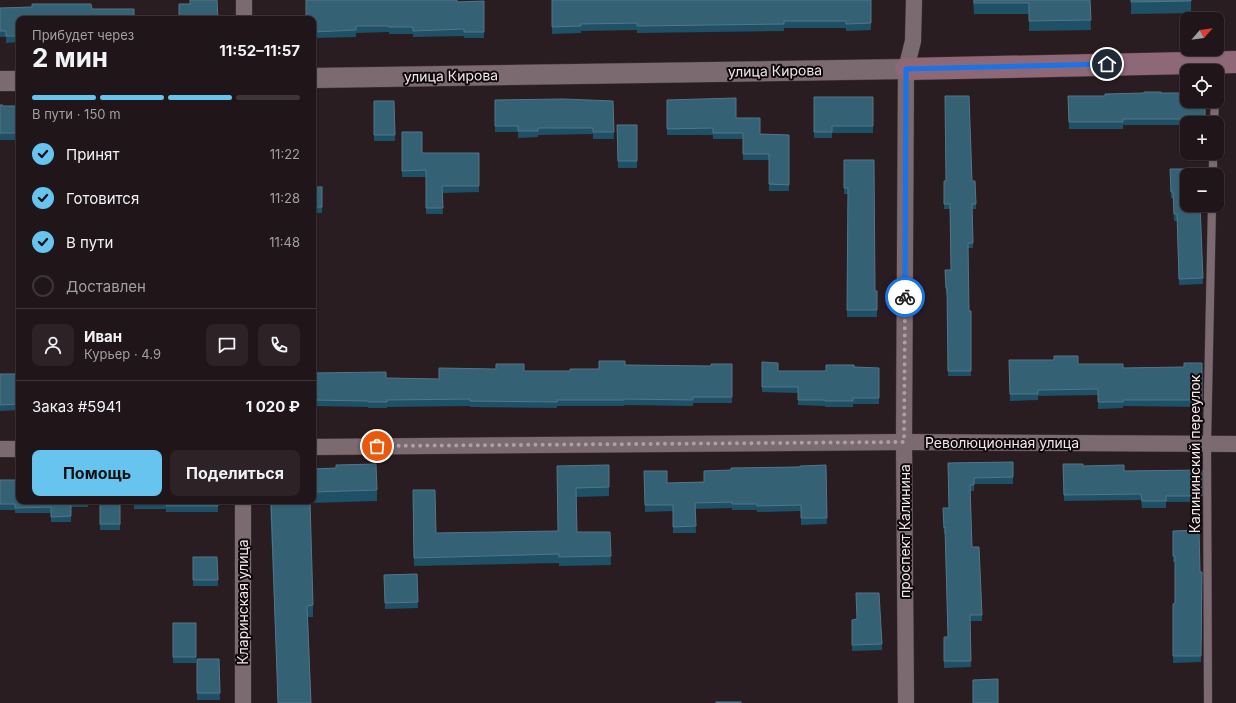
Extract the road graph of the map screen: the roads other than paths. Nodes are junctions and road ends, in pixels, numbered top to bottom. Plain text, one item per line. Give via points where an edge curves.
1 (244, 0) edge
2 (914, 0) edge
3 (244, 16) edge
4 (1180, 66) edge
5 (906, 69) junction
6 (316, 78) edge
7 (16, 80) edge
8 (0, 81) edge
9 (1212, 212) edge
10 (904, 442) junction
11 (1207, 444) junction
12 (1236, 444) edge
13 (316, 447) edge
14 (0, 449) edge
15 (16, 449) edge
16 (243, 504) edge
17 (243, 703) edge
18 (906, 703) edge
19 (1208, 703) edge

1 - 3 street
2 - 5 street, проспект Калинина via 913,41
4 - 5 main road, улица Кирова
5 - 6 street, улица Кирова
5 - 10 street, проспект Калинина
7 - 8 street
9 - 11 lane, Калининский переулок
10 - 11 street, Революционная улица
10 - 13 street, Революционная улица
10 - 18 street, проспект Калинина
11 - 12 street, Революционная улица
11 - 19 lane, Калининский переулок
14 - 15 street
16 - 17 street, Кларинская улица

